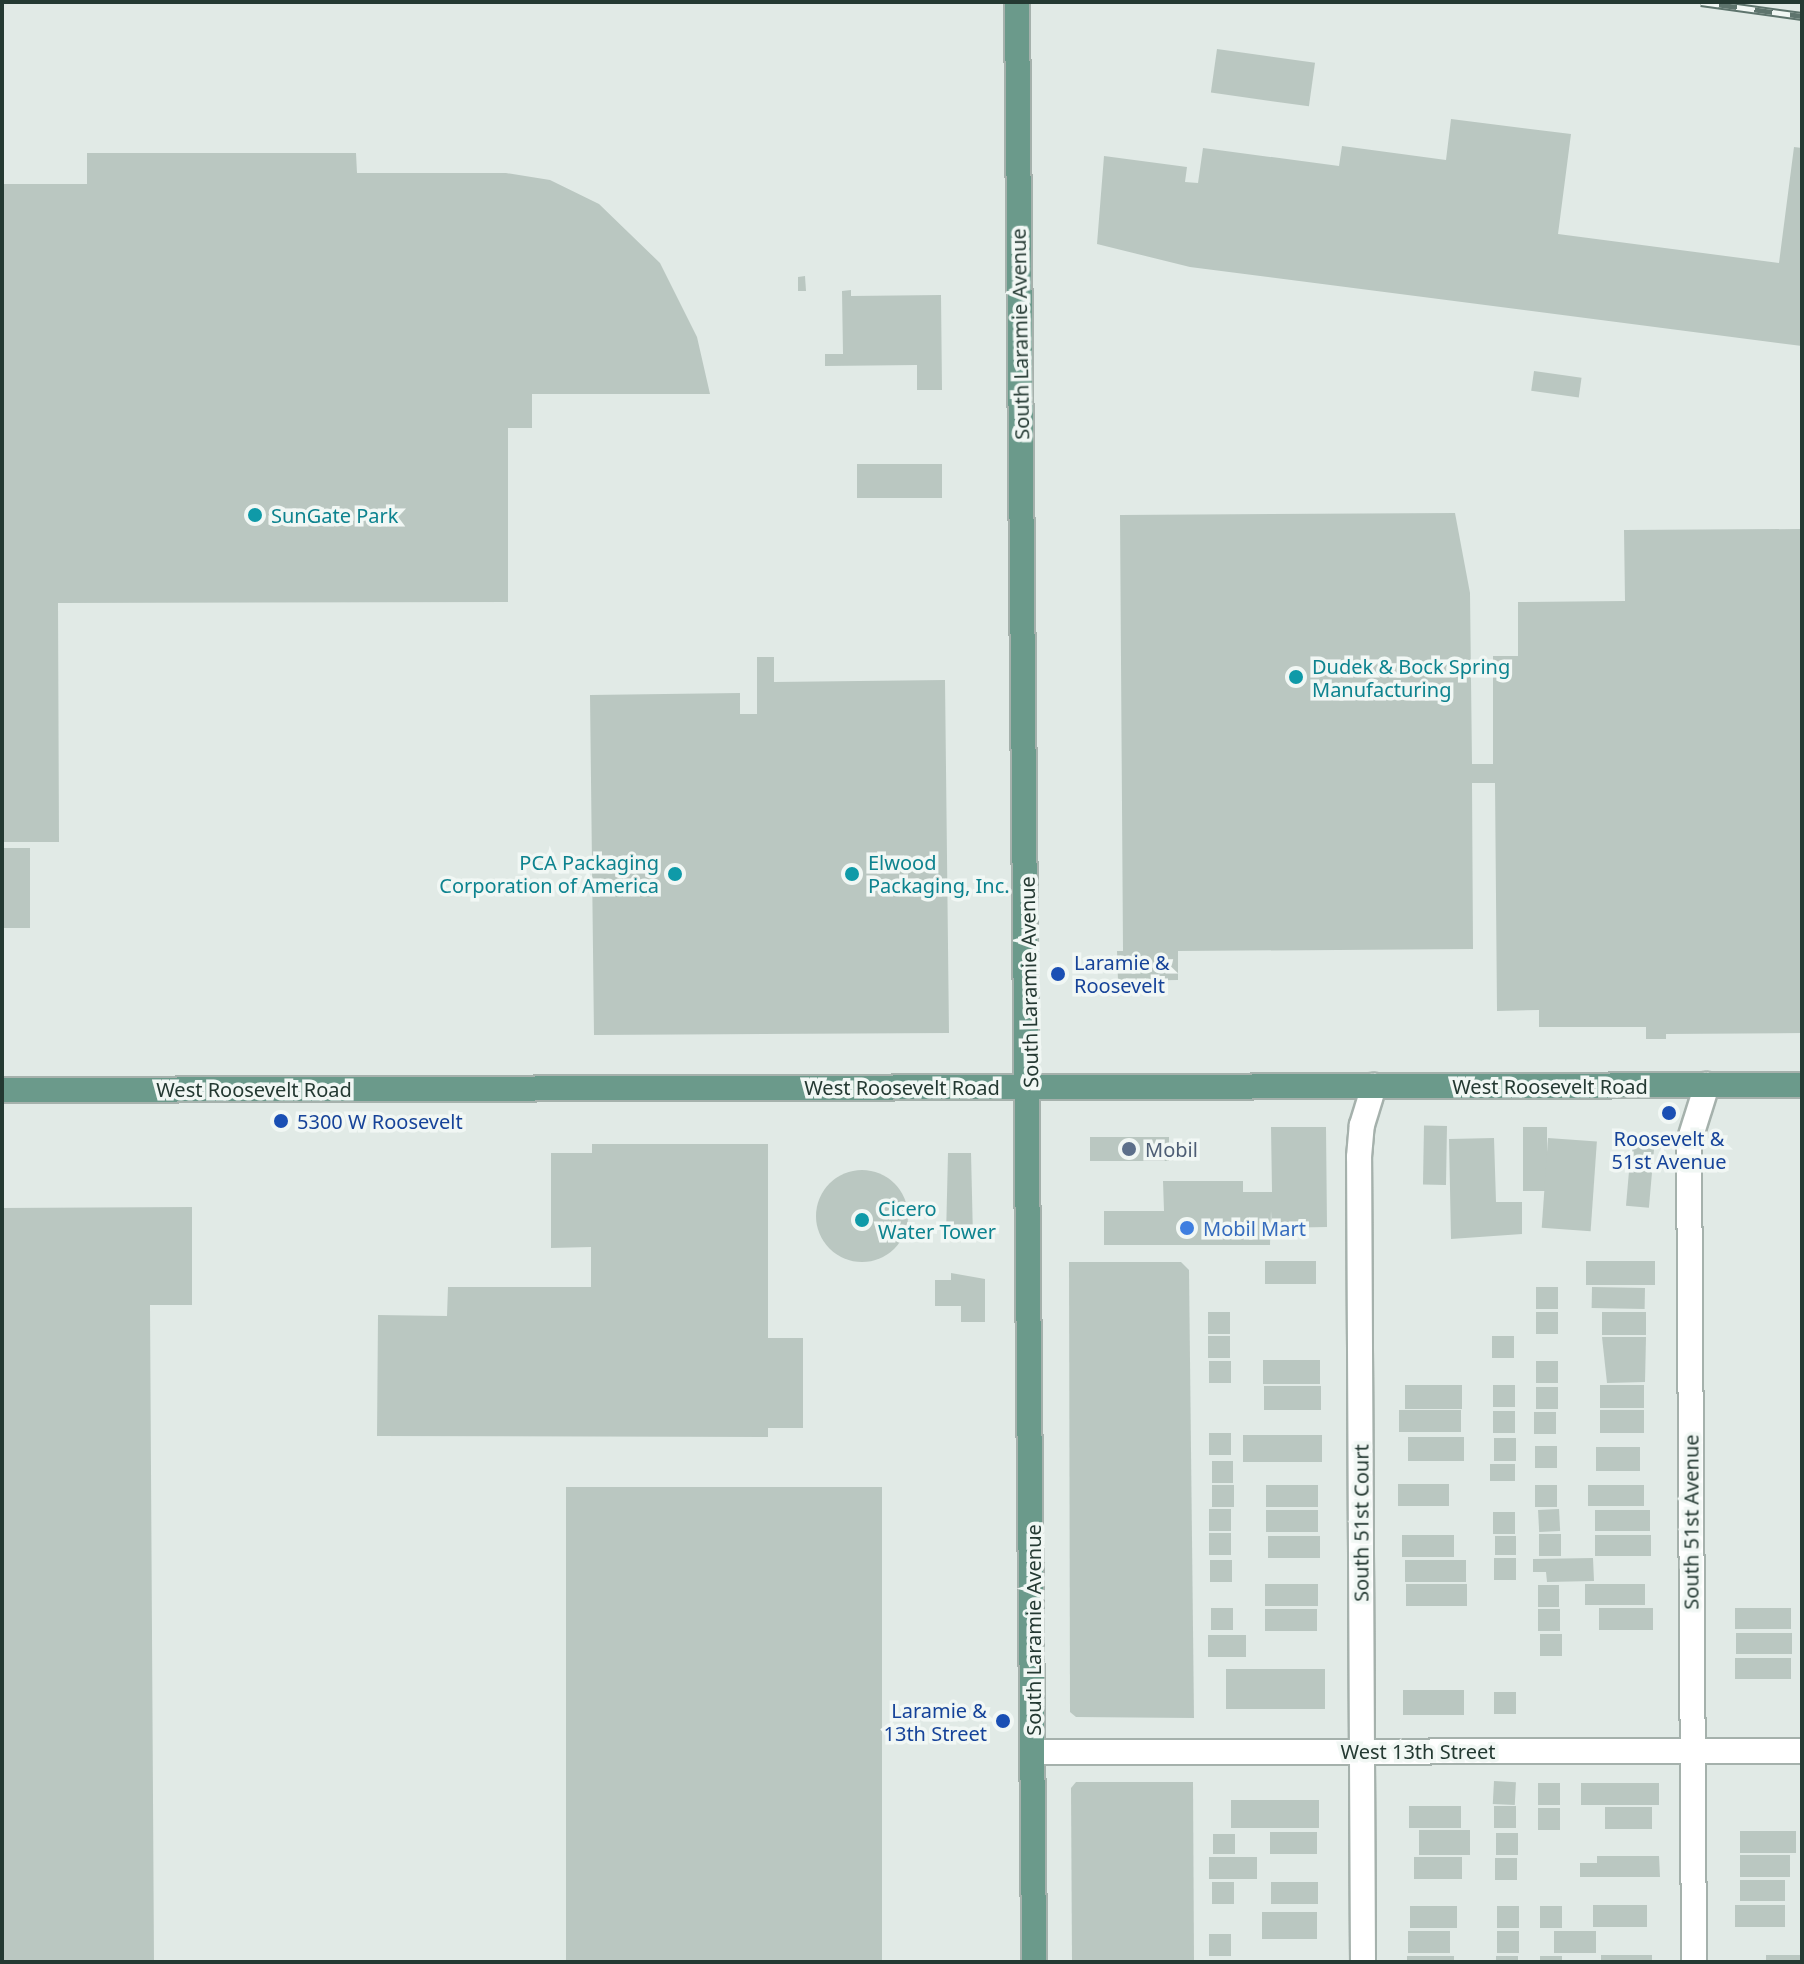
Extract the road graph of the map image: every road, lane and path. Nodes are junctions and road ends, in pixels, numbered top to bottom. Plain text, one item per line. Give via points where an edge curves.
1 (1017, 2) edge
2 (1707, 1085) junction
3 (1802, 1085) edge
4 (1030, 1086) junction
5 (1374, 1086) junction
6 (2, 1090) edge
7 (1362, 1751) junction
8 (1693, 1751) junction
9 (1802, 1751) edge
10 (1033, 1752) junction
11 (1034, 1962) edge
12 (1363, 1962) edge
13 (1694, 1962) edge

1 - 4 main road, South Laramie Avenue
2 - 3 main road, West Roosevelt Road
2 - 5 main road, West Roosevelt Road
2 - 8 street, South 51st Avenue via 1689,1142
4 - 5 main road, West Roosevelt Road
4 - 6 main road, West Roosevelt Road
4 - 10 main road, South Laramie Avenue
5 - 7 street, South 51st Court via 1359,1157
7 - 8 street, West 13th Street
7 - 10 street, West 13th Street
7 - 12 street, South 51st Court
8 - 9 street, West 13th Street
8 - 13 street, South 51st Avenue
10 - 11 main road, South Laramie Avenue

